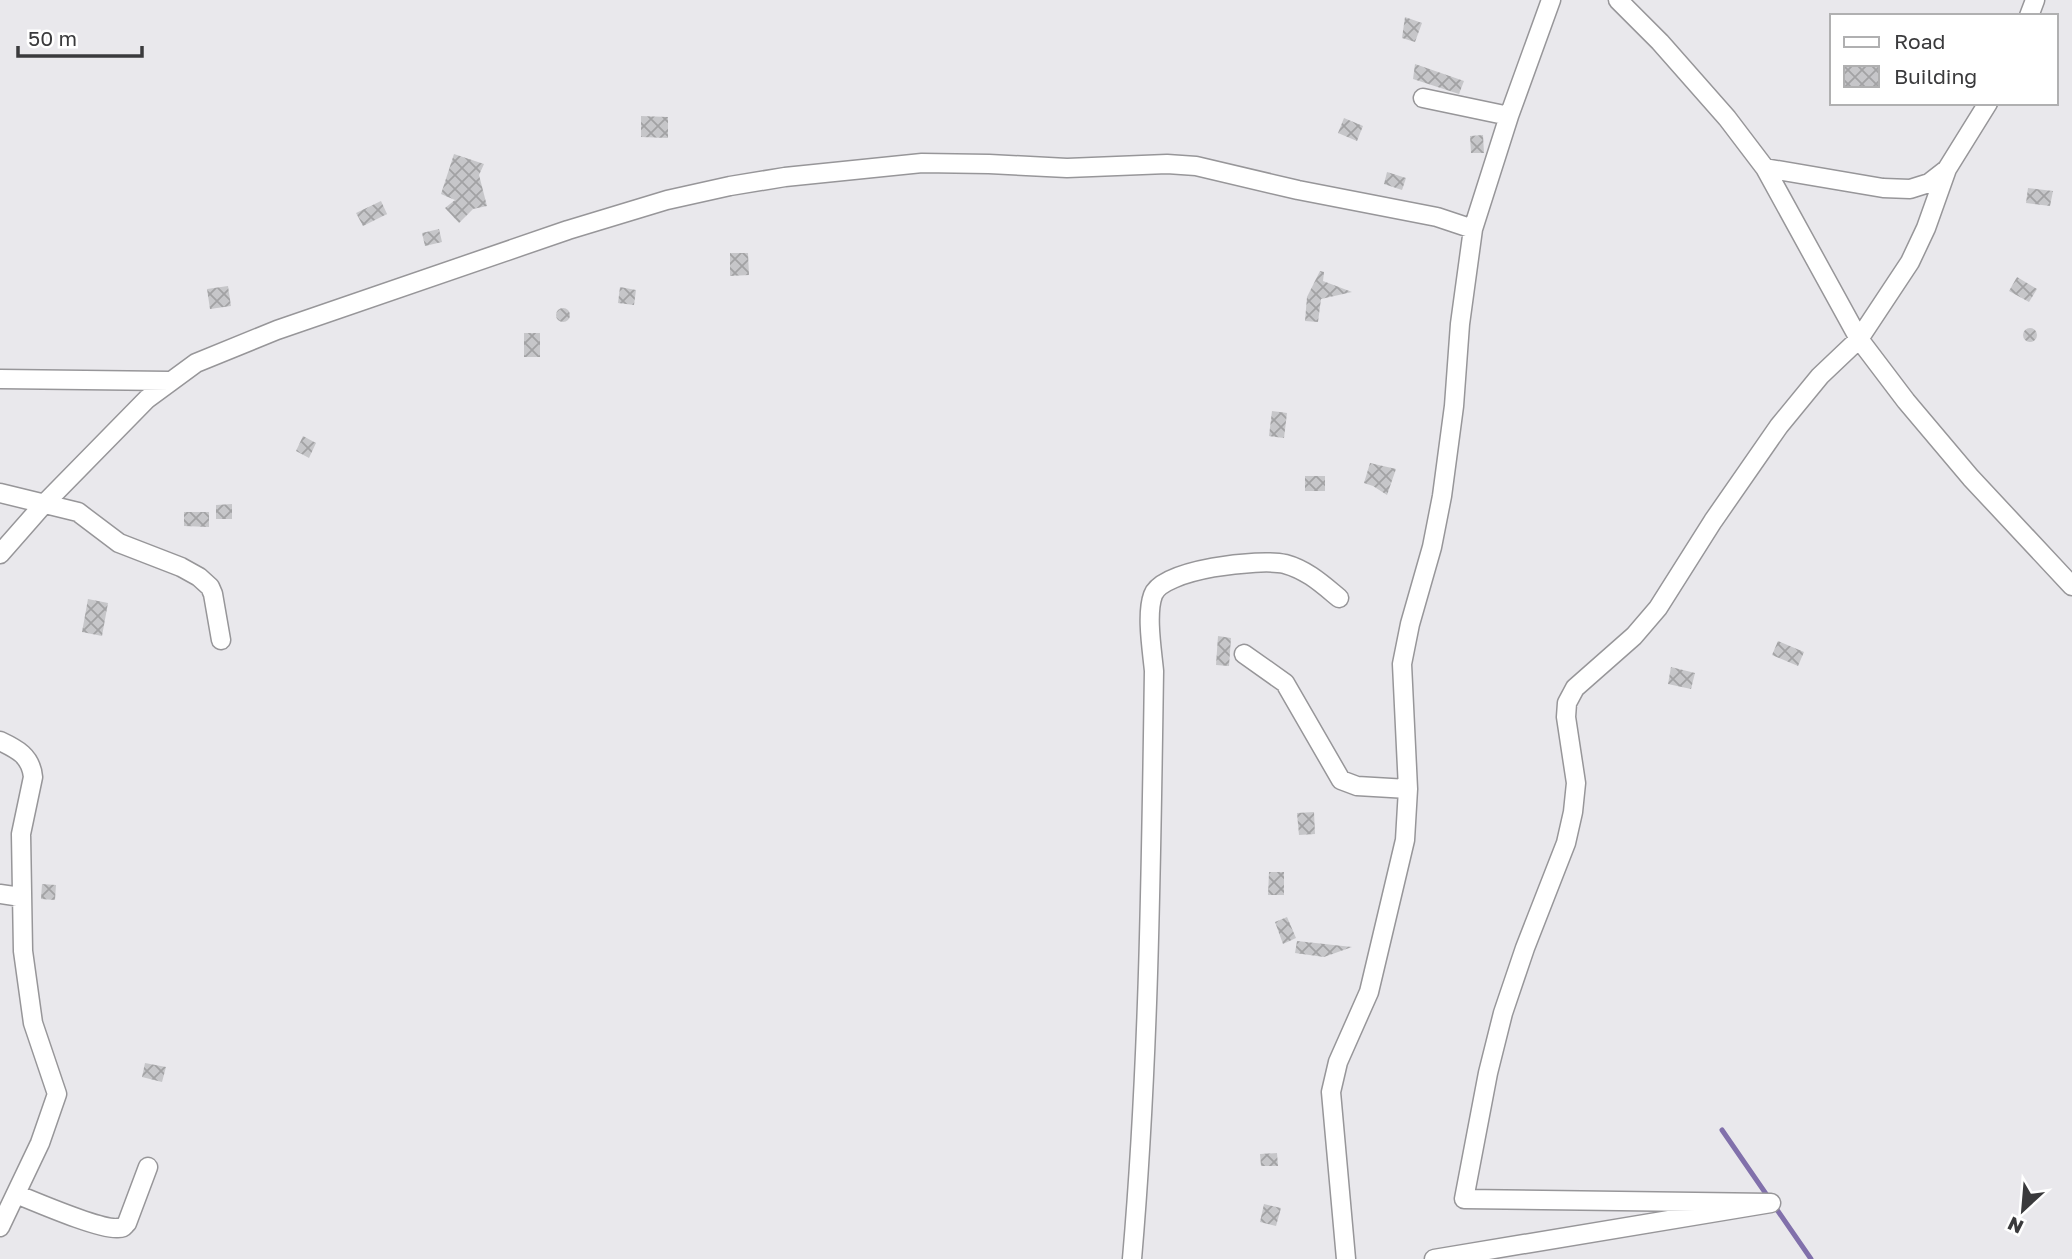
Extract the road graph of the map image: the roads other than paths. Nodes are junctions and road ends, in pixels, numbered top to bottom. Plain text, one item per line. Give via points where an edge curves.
1 (1552, 0) edge
2 (1618, 0) edge
3 (1423, 98) dead end
4 (1987, 105) edge
5 (1509, 116) junction
6 (1765, 168) junction
7 (1947, 169) junction
8 (1473, 229) junction
9 (1859, 339) junction
10 (0, 379) edge
11 (169, 381) junction
12 (0, 493) edge
13 (43, 505) junction
14 (0, 554) edge
15 (2072, 586) edge
16 (1339, 598) dead end
17 (221, 640) dead end
18 (1244, 654) dead end
19 (0, 741) edge
20 (1408, 789) junction
21 (0, 894) edge
22 (21, 897) junction
23 (148, 1167) dead end
24 (16, 1194) junction
25 (0, 1227) edge
26 (1132, 1259) edge
27 (1346, 1259) edge
28 (1434, 1259) edge

1 - 5 street
2 - 6 street via 1719,108
3 - 5 street
4 - 7 street
5 - 8 street
6 - 7 street via 1910,189 1929,183
6 - 9 street
7 - 9 street via 1910,262
8 - 11 street via 1437,217 1196,166 922,163 785,177 667,200 568,230 277,331 196,363
8 - 20 street via 1442,496 1402,664
9 - 15 street via 1971,478
9 - 28 street via 1820,376 1779,426 1658,608 1634,636 1574,688 1566,717 1576,783 1573,812 1566,843 1503,1013 1464,1199 1772,1203
10 - 11 street
11 - 13 street
12 - 13 street
13 - 14 street
13 - 17 street via 79,512 119,543 204,580 213,594
16 - 26 street via 1308,573 1268,562 1171,578 1152,596 1148,984
18 - 20 street via 1285,683 1340,780 1357,786
19 - 22 street via 27,757 32,768 21,834
20 - 27 street via 1405,840 1382,943 1369,992 1338,1062 1331,1092
21 - 22 street
22 - 24 street via 33,1023 57,1094
23 - 24 street via 123,1228 98,1225
24 - 25 street

